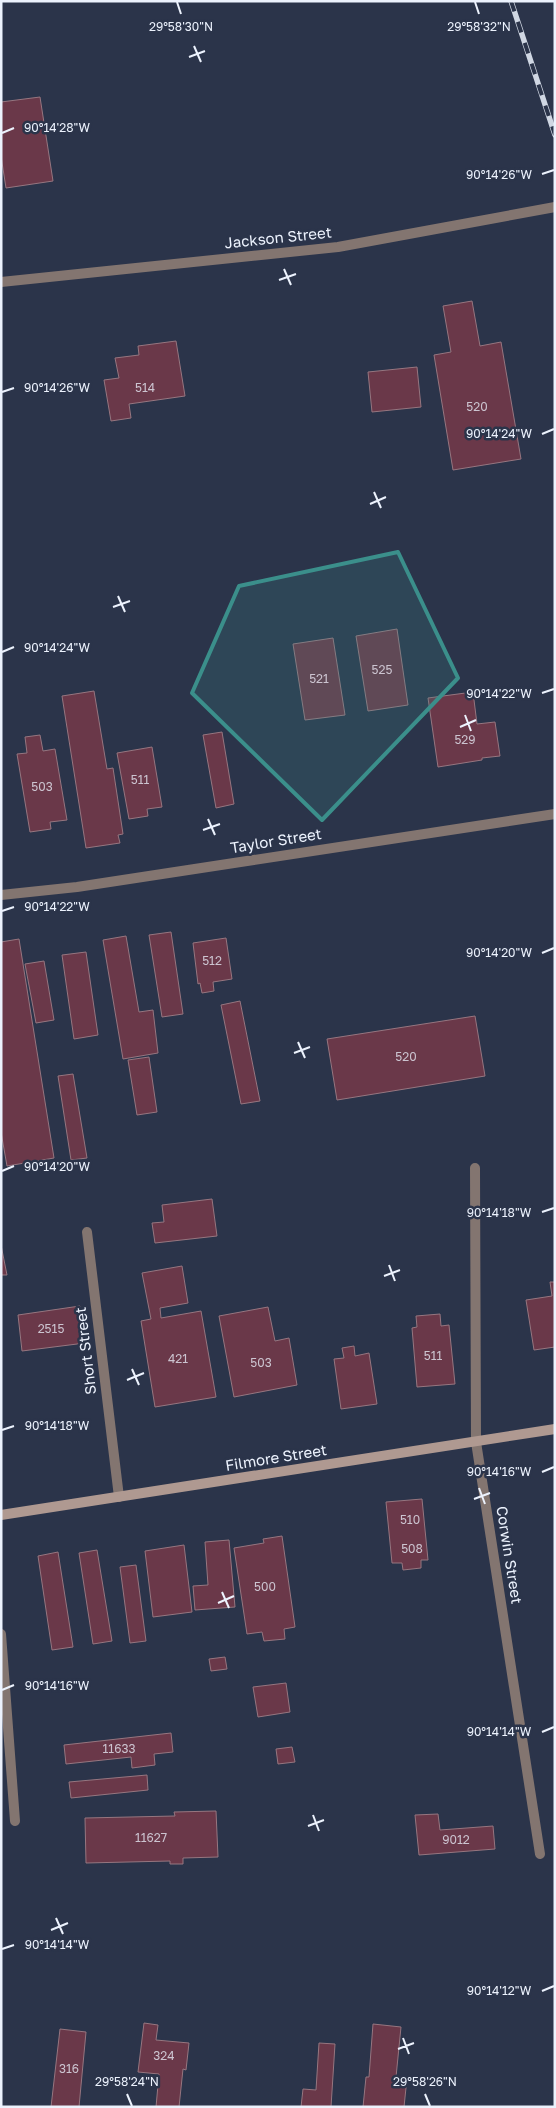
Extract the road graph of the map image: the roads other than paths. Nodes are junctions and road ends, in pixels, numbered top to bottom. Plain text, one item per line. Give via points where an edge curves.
1 (555, 207) edge
2 (1, 282) edge
3 (555, 814) edge
4 (1, 896) edge
5 (475, 1168) dead end
6 (87, 1232) dead end
7 (555, 1428) edge
8 (476, 1442) junction
9 (119, 1497) junction
10 (1, 1514) edge
11 (1, 1634) edge
12 (15, 1821) dead end
13 (540, 1854) dead end

1 - 2 street, Jackson Street via 338,247
3 - 4 street, Taylor Street
5 - 8 street, Corwin Street
6 - 9 street, Short Street
7 - 8 street, Filmore Street
8 - 9 street, Filmore Street
8 - 13 street, Corwin Street
9 - 10 street, Filmore Street
11 - 12 street

